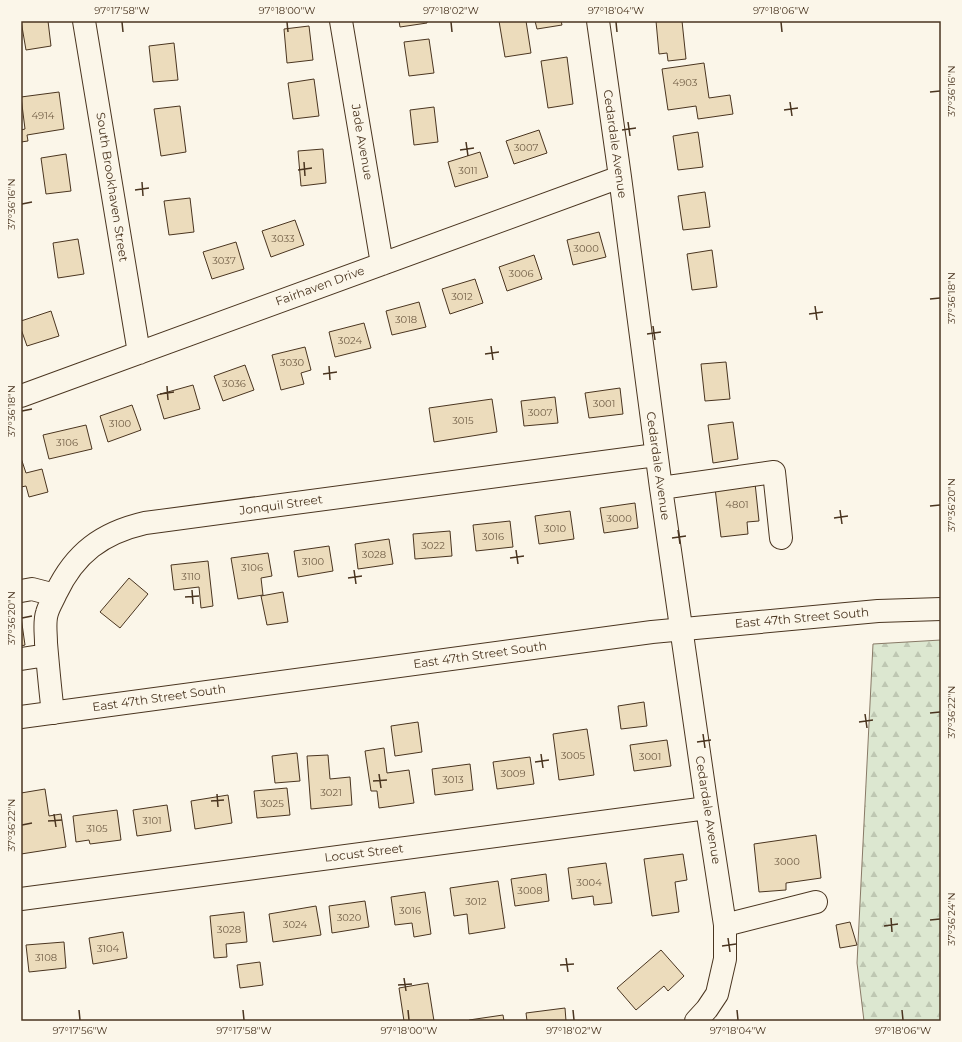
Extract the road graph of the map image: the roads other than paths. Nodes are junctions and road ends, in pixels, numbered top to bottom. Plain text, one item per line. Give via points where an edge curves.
1 (84, 21) edge
2 (341, 21) edge
3 (598, 21) edge
4 (620, 177) junction
5 (382, 264) junction
6 (139, 353) junction
7 (21, 396) edge
8 (656, 455) junction
9 (661, 488) junction
10 (781, 538) dead end
11 (21, 591) edge
12 (55, 595) junction
13 (941, 609) edge
14 (682, 630) junction
15 (47, 655) junction
16 (21, 659) edge
17 (53, 713) junction
18 (21, 717) edge
19 (707, 808) junction
20 (21, 899) edge
21 (816, 902) dead end
22 (725, 925) junction
23 (696, 1021) edge

1 - 6 street, South Brookhaven Street
2 - 5 street, Jade Avenue
3 - 4 street, Cedardale Avenue
4 - 5 street, Fairhaven Drive
4 - 8 street, Cedardale Avenue
5 - 6 street, Fairhaven Drive
6 - 7 street, Fairhaven Drive
8 - 9 street, Cedardale Avenue
8 - 12 street, Jonquil Street via 138,524 116,531 94,544 74,562
9 - 10 street via 774,472
9 - 14 street, Cedardale Avenue
11 - 12 street via 32,589
12 - 15 street, Jonquil Street via 47,612
13 - 14 street, East 47th Street South via 878,611
14 - 17 street, East 47th Street South
14 - 19 street, Cedardale Avenue
15 - 16 street
15 - 17 street, Jonquil Street
17 - 18 street, East 47th Street South
19 - 20 street, Locust Street
19 - 22 street, Cedardale Avenue
21 - 22 street
22 - 23 street, Cedardale Avenue via 725,960 717,994

